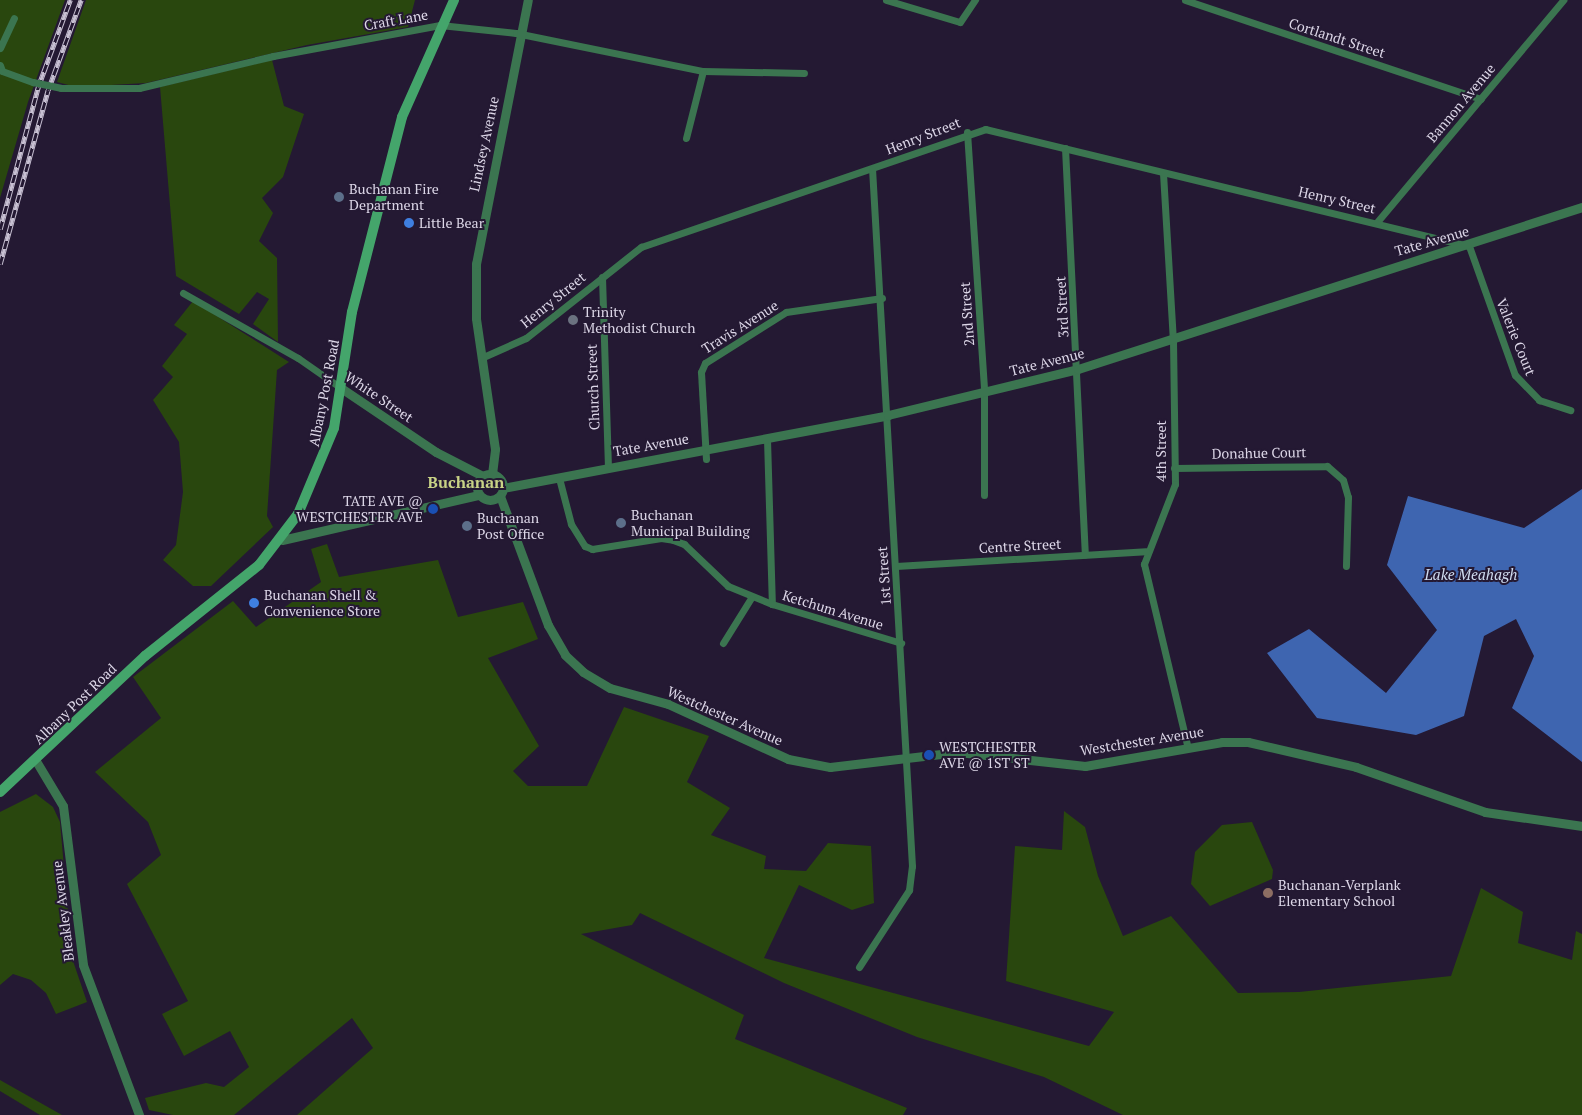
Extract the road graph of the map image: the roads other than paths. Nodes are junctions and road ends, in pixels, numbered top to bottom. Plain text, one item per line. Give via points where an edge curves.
1 (454, 0) edge
2 (528, 0) edge
3 (886, 0) edge
4 (975, 0) edge
5 (1185, 0) edge
6 (1563, 0) edge
7 (14, 18) dead end
8 (440, 25) junction
9 (522, 36) junction
10 (0, 48) edge
11 (0, 65) edge
12 (704, 70) junction
13 (804, 73) dead end
14 (1481, 99) junction
15 (967, 132) junction
16 (686, 138) dead end
17 (1065, 148) junction
18 (872, 169) junction
19 (1163, 172) junction
20 (1582, 207) edge
21 (1377, 222) junction
22 (1469, 246) junction
23 (602, 277) junction
24 (183, 293) dead end
25 (882, 298) junction
26 (1173, 340) junction
27 (481, 358) junction
28 (1078, 369) junction
29 (341, 388) junction
30 (984, 391) junction
31 (1570, 410) dead end
32 (888, 415) junction
33 (767, 439) junction
34 (706, 449) junction
35 (706, 459) dead end
36 (608, 467) junction
37 (1174, 468) junction
38 (487, 475) junction
39 (559, 478) junction
40 (502, 492) junction
41 (479, 495) junction
42 (984, 495) dead end
43 (282, 540) junction
44 (1146, 551) junction
45 (1085, 555) junction
46 (896, 566) junction
47 (1346, 566) dead end
48 (750, 598) junction
49 (772, 604) junction
50 (723, 643) dead end
51 (901, 643) junction
52 (1188, 748) junction
53 (908, 758) junction
54 (36, 761) junction
55 (0, 792) edge
56 (1582, 826) edge
57 (859, 967) dead end
58 (139, 1115) edge

1 - 8 main road, Albany Post Road
2 - 9 street, Lindsey Avenue
3 - 4 street via 958,22
5 - 14 street, Cortlandt Street
6 - 14 street, Bannon Avenue
7 - 10 street
8 - 9 street, Craft Lane
8 - 11 street, Craft Lane, bridge via 273,56 139,88 61,88 2,71
8 - 29 main road, Albany Post Road via 402,117 352,312
9 - 12 street, Craft Lane
9 - 27 street, Lindsey Avenue via 494,155 476,264
12 - 13 street, Craft Lane
12 - 16 street
14 - 21 street, Bannon Avenue
15 - 17 street, Henry Street via 985,129
15 - 18 street, Henry Street
15 - 30 street, 2nd Street
17 - 19 street, Henry Street
17 - 28 street, 3rd Street
18 - 23 street, Henry Street via 641,247
18 - 25 street, 1st Street
19 - 21 street, Henry Street
19 - 26 street, 4th Street
20 - 22 street, Tate Avenue
21 - 22 street, Henry Street
22 - 26 street, Tate Avenue via 1392,266
22 - 31 street, Valerie Court via 1514,375 1538,400
23 - 27 street, Henry Street via 526,338
23 - 36 street, Church Street
24 - 29 street, White Street via 298,358
25 - 32 street, 1st Street
25 - 34 street, Travis Avenue via 786,312 702,367
26 - 28 street, Tate Avenue
26 - 37 street, 4th Street
27 - 38 street, Lindsey Avenue via 494,449
28 - 30 street, Tate Avenue
28 - 45 street, 3rd Street
29 - 38 street, White Street via 436,452
29 - 43 main road, Albany Post Road via 322,465
30 - 32 street, Tate Avenue
30 - 42 street, 2nd Street
32 - 33 street, Tate Avenue
32 - 46 street, 1st Street
33 - 34 street, Tate Avenue
33 - 49 street, Ketchum Avenue
34 - 35 street
34 - 36 street, Tate Avenue
36 - 39 street, Tate Avenue
37 - 44 street, 4th Street via 1170,507
37 - 47 street, Donahue Court via 1327,466 1343,480 1348,497
38 - 40 street, Westchester Avenue
38 - 41 street, Lindsey Avenue via 477,485
39 - 40 street, Tate Avenue
39 - 48 street via 571,524 585,546 592,549 661,538 673,540 684,544 728,586
40 - 41 street, Tate Avenue via 489,501
40 - 53 street, Westchester Avenue via 556,641 591,678 610,688 668,704 757,747 813,766
41 - 43 street
43 - 54 main road, Albany Post Road via 248,575 88,707
44 - 45 street, Centre Street
44 - 52 street via 1144,564
45 - 46 street, Centre Street
46 - 51 street, 1st Street
48 - 49 street
48 - 50 street
49 - 51 street, Ketchum Avenue
51 - 53 street, 1st Street
52 - 53 street, Westchester Avenue via 1085,766 958,752
52 - 56 street, Westchester Avenue via 1248,742 1300,752 1485,812
53 - 57 street, 1st Street via 911,881 901,904
54 - 55 main road, Albany Post Road
54 - 58 street, Bleakley Avenue via 63,806 83,965

